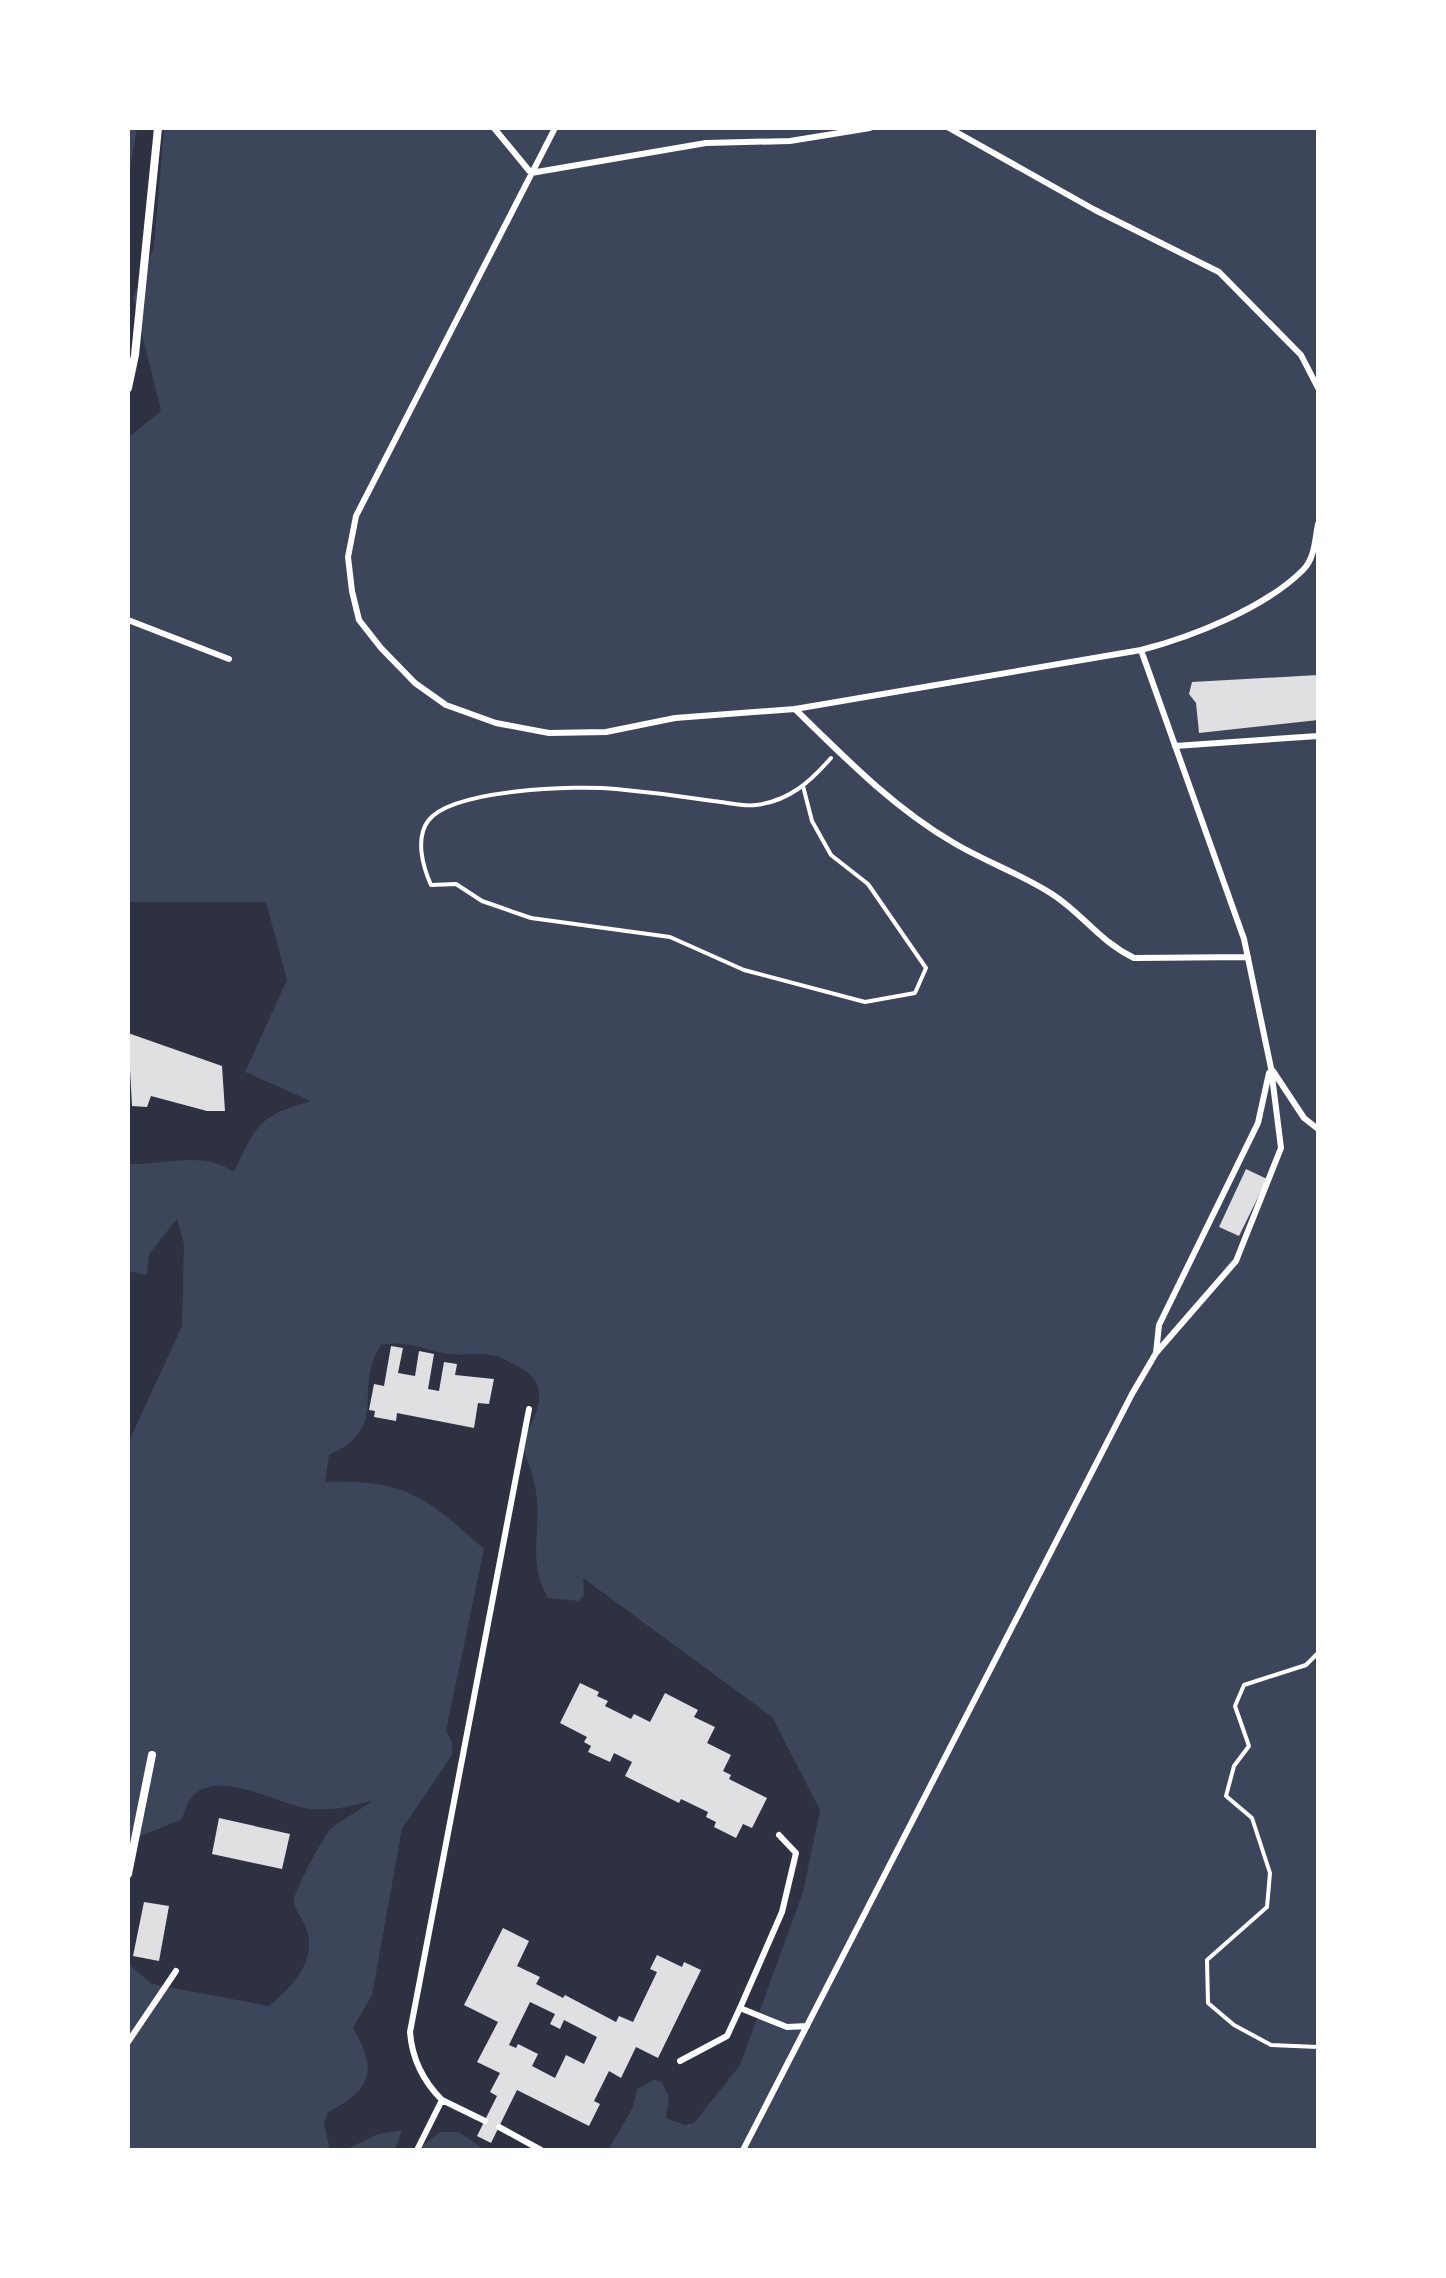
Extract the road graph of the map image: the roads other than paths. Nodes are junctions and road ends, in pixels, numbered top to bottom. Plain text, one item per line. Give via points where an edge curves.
1 (158, 128) edge
2 (494, 128) edge
3 (555, 128) edge
4 (870, 128) edge
5 (949, 128) edge
6 (531, 173) junction
7 (128, 388) edge
8 (1318, 388) edge
9 (1318, 524) edge
10 (128, 620) edge
11 (1141, 650) junction
12 (229, 659) dead end
13 (795, 709) junction
14 (1318, 736) edge
15 (1175, 746) junction
16 (1248, 957) junction
17 (1271, 1068) junction
18 (1318, 1129) edge
19 (1156, 1353) junction
20 (529, 1409) dead end
21 (152, 1755) dead end
22 (779, 1835) dead end
23 (128, 1874) edge
24 (176, 1971) dead end
25 (740, 2008) junction
26 (807, 2026) junction
27 (128, 2042) edge
28 (680, 2061) dead end
29 (442, 2100) junction
30 (485, 2121) dead end
31 (499, 2127) dead end
32 (417, 2150) edge
33 (541, 2150) edge
34 (743, 2150) edge

1 - 7 street
2 - 6 lane
3 - 6 lane
4 - 6 lane via 790,141 706,143
5 - 8 lane via 1219,272 1301,355
6 - 13 lane via 356,516 348,557 359,620 415,683 446,705 496,723 549,733 606,732 675,718
9 - 11 lane via 1313,554 1285,583 1216,625
10 - 12 lane
11 - 13 lane
11 - 15 lane
13 - 16 lane via 888,798 955,843 1059,898 1098,937 1124,953 1134,958
14 - 15 lane
15 - 16 lane
16 - 17 lane
17 - 18 lane via 1304,1118
17 - 19 lane via 1258,1123 1159,1325
17 - 19 lane via 1281,1148 1236,1261
19 - 26 lane
20 - 29 lane via 410,2032 417,2065
21 - 23 street
22 - 25 lane via 796,1853 795,1867 782,1912
24 - 27 lane
25 - 26 lane via 787,2027
25 - 28 lane via 727,2036
26 - 34 lane
29 - 30 lane
29 - 32 lane
31 - 33 lane

